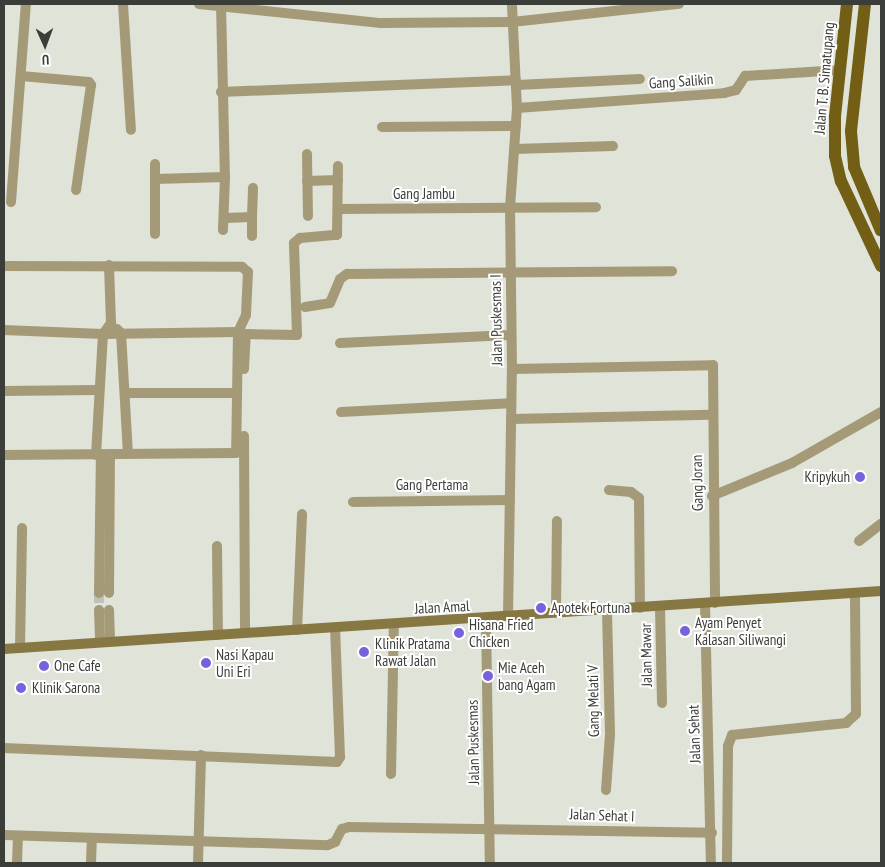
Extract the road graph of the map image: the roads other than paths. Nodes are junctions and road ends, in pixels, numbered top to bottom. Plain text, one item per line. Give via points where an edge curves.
1 (26, 4) edge
2 (123, 4) edge
3 (199, 4) edge
4 (221, 4) edge
5 (512, 4) edge
6 (680, 4) edge
7 (847, 4) edge
8 (865, 4) edge
9 (512, 22) junction
10 (840, 70) junction
11 (20, 76) junction
12 (640, 79) dead end
13 (516, 83) junction
14 (222, 92) junction
15 (517, 108) junction
16 (516, 126) junction
17 (382, 127) dead end
18 (130, 130) dead end
19 (612, 146) dead end
20 (514, 149) junction
21 (307, 154) dead end
22 (154, 164) dead end
23 (338, 166) dead end
24 (225, 177) junction
25 (154, 179) junction
26 (338, 180) junction
27 (307, 181) junction
28 (253, 188) dead end
29 (76, 190) dead end
30 (11, 202) dead end
31 (596, 207) dead end
32 (510, 208) junction
33 (338, 210) junction
34 (308, 216) dead end
35 (252, 217) junction
36 (225, 218) junction
37 (222, 230) dead end
38 (881, 231) edge
39 (155, 234) dead end
40 (252, 236) dead end
41 (109, 265) junction
42 (4, 266) edge
43 (881, 266) edge
44 (672, 270) dead end
45 (510, 274) junction
46 (305, 307) dead end
47 (111, 323) junction
48 (4, 330) edge
49 (238, 332) junction
50 (122, 333) junction
51 (103, 334) junction
52 (511, 335) junction
53 (340, 343) dead end
54 (512, 369) junction
55 (98, 390) junction
56 (4, 391) edge
57 (125, 393) junction
58 (237, 393) junction
59 (511, 402) junction
60 (341, 412) dead end
61 (881, 412) edge
62 (711, 415) junction
63 (512, 419) junction
64 (128, 453) junction
65 (102, 454) junction
66 (4, 455) edge
67 (609, 490) dead end
68 (712, 496) junction
69 (510, 500) junction
70 (353, 502) dead end
71 (302, 514) dead end
72 (557, 521) dead end
73 (881, 524) edge
74 (22, 528) dead end
75 (859, 541) dead end
76 (217, 546) dead end
77 (881, 591) edge
78 (104, 593) tunnel mouth
79 (855, 593) junction
80 (710, 604) junction
81 (660, 607) junction
82 (640, 608) junction
83 (104, 610) tunnel mouth
84 (607, 611) junction
85 (556, 613) junction
86 (508, 617) junction
87 (486, 619) junction
88 (394, 624) junction
89 (335, 628) junction
90 (297, 630) junction
91 (245, 633) junction
92 (218, 636) junction
93 (105, 641) junction
94 (20, 648) junction
95 (4, 649) edge
96 (662, 703) dead end
97 (4, 748) edge
98 (201, 755) junction
99 (391, 774) dead end
100 (606, 790) dead end
101 (490, 827) junction
102 (712, 833) junction
103 (4, 835) edge
104 (18, 836) junction
105 (92, 838) junction
106 (199, 840) junction
107 (17, 863) edge
108 (91, 863) edge
109 (198, 863) edge
110 (490, 863) edge
111 (711, 863) edge
112 (727, 863) edge

1 - 11 street
2 - 18 street
3 - 4 street
4 - 9 street via 381,24
4 - 14 street
5 - 9 street, Jalan Puskesmas I
6 - 9 street
7 - 10 main road, Jalan T. B. Simatupang
8 - 38 main road, Jalan T. B. Simatupang via 851,132 854,167
9 - 13 street, Jalan Puskesmas I
10 - 15 street, Gang Salikin via 745,76 736,90 724,93
10 - 43 main road, Jalan T. B. Simatupang via 835,156 841,181
11 - 29 street via 89,82 91,85
11 - 30 street
12 - 13 street
13 - 14 street
13 - 15 street, Jalan Puskesmas I
14 - 24 street
15 - 16 street, Jalan Puskesmas I
16 - 17 street
16 - 20 street, Jalan Puskesmas I
19 - 20 street
20 - 32 street, Jalan Puskesmas I
21 - 27 street
22 - 25 street
23 - 26 street
24 - 25 street
24 - 36 street
25 - 39 street
26 - 27 street
26 - 33 street
27 - 34 street
28 - 35 street
31 - 32 street, Gang Jambu
32 - 33 street, Gang Jambu
32 - 45 street, Jalan Puskesmas I
33 - 91 street via 335,237 300,238 294,243 297,334 245,335
35 - 36 street
35 - 40 street
36 - 37 street
41 - 42 street
41 - 47 street
41 - 49 street via 244,267 248,272 246,315
44 - 45 street
45 - 46 street via 347,274 340,279 330,303
45 - 52 street, Jalan Puskesmas I
47 - 50 street
47 - 51 street
48 - 51 street
49 - 50 street
49 - 58 street
50 - 51 street
50 - 57 street
51 - 55 street
52 - 53 street
52 - 54 street, Jalan Puskesmas I
54 - 59 street, Jalan Puskesmas I
54 - 62 street, Gang Joran via 711,363
55 - 56 street
55 - 65 street
57 - 58 street
57 - 64 street
58 - 64 street via 236,453
59 - 60 street
59 - 63 street, Jalan Puskesmas I
61 - 68 street via 792,464
62 - 63 street
62 - 68 street, Gang Joran
63 - 69 street, Jalan Puskesmas I
64 - 65 street
65 - 66 street
65 - 78 street
67 - 82 street via 631,492 639,498
68 - 80 street, Gang Joran
69 - 70 street, Gang Pertama
69 - 86 street, Jalan Puskesmas I
71 - 90 street
72 - 85 street
73 - 75 street
74 - 94 street
76 - 92 street
77 - 79 street, Jalan Amal
79 - 80 street, Jalan Amal
79 - 112 street via 856,714 846,724 732,735 728,746
80 - 81 street, Jalan Amal
80 - 102 street, Jalan Sehat
81 - 82 street, Jalan Amal
81 - 96 street, Jalan Mawar
82 - 84 street, Jalan Amal
83 - 93 street
84 - 85 street, Jalan Amal
84 - 100 street, Gang Melati V via 610,734
85 - 86 street, Jalan Amal
86 - 87 street, Jalan Amal
87 - 88 street, Jalan Amal
87 - 101 street, Jalan Puskesmas
88 - 89 street, Jalan Amal
88 - 99 street
89 - 90 street, Jalan Amal
89 - 98 street via 338,762
90 - 91 street, Jalan Amal
91 - 92 street, Jalan Amal
92 - 93 street, Jalan Amal
93 - 94 street, Jalan Amal
94 - 95 street, Jalan Amal
97 - 98 street
98 - 106 street
101 - 102 street, Jalan Sehat I
101 - 106 street, Jalan Sehat I via 349,826 328,845
101 - 110 street, Jalan Puskesmas
102 - 111 street, Jalan Sehat
103 - 104 street, Jalan Sehat I
104 - 105 street, Jalan Sehat I
104 - 107 street
105 - 106 street, Jalan Sehat I
105 - 108 street
106 - 109 street

